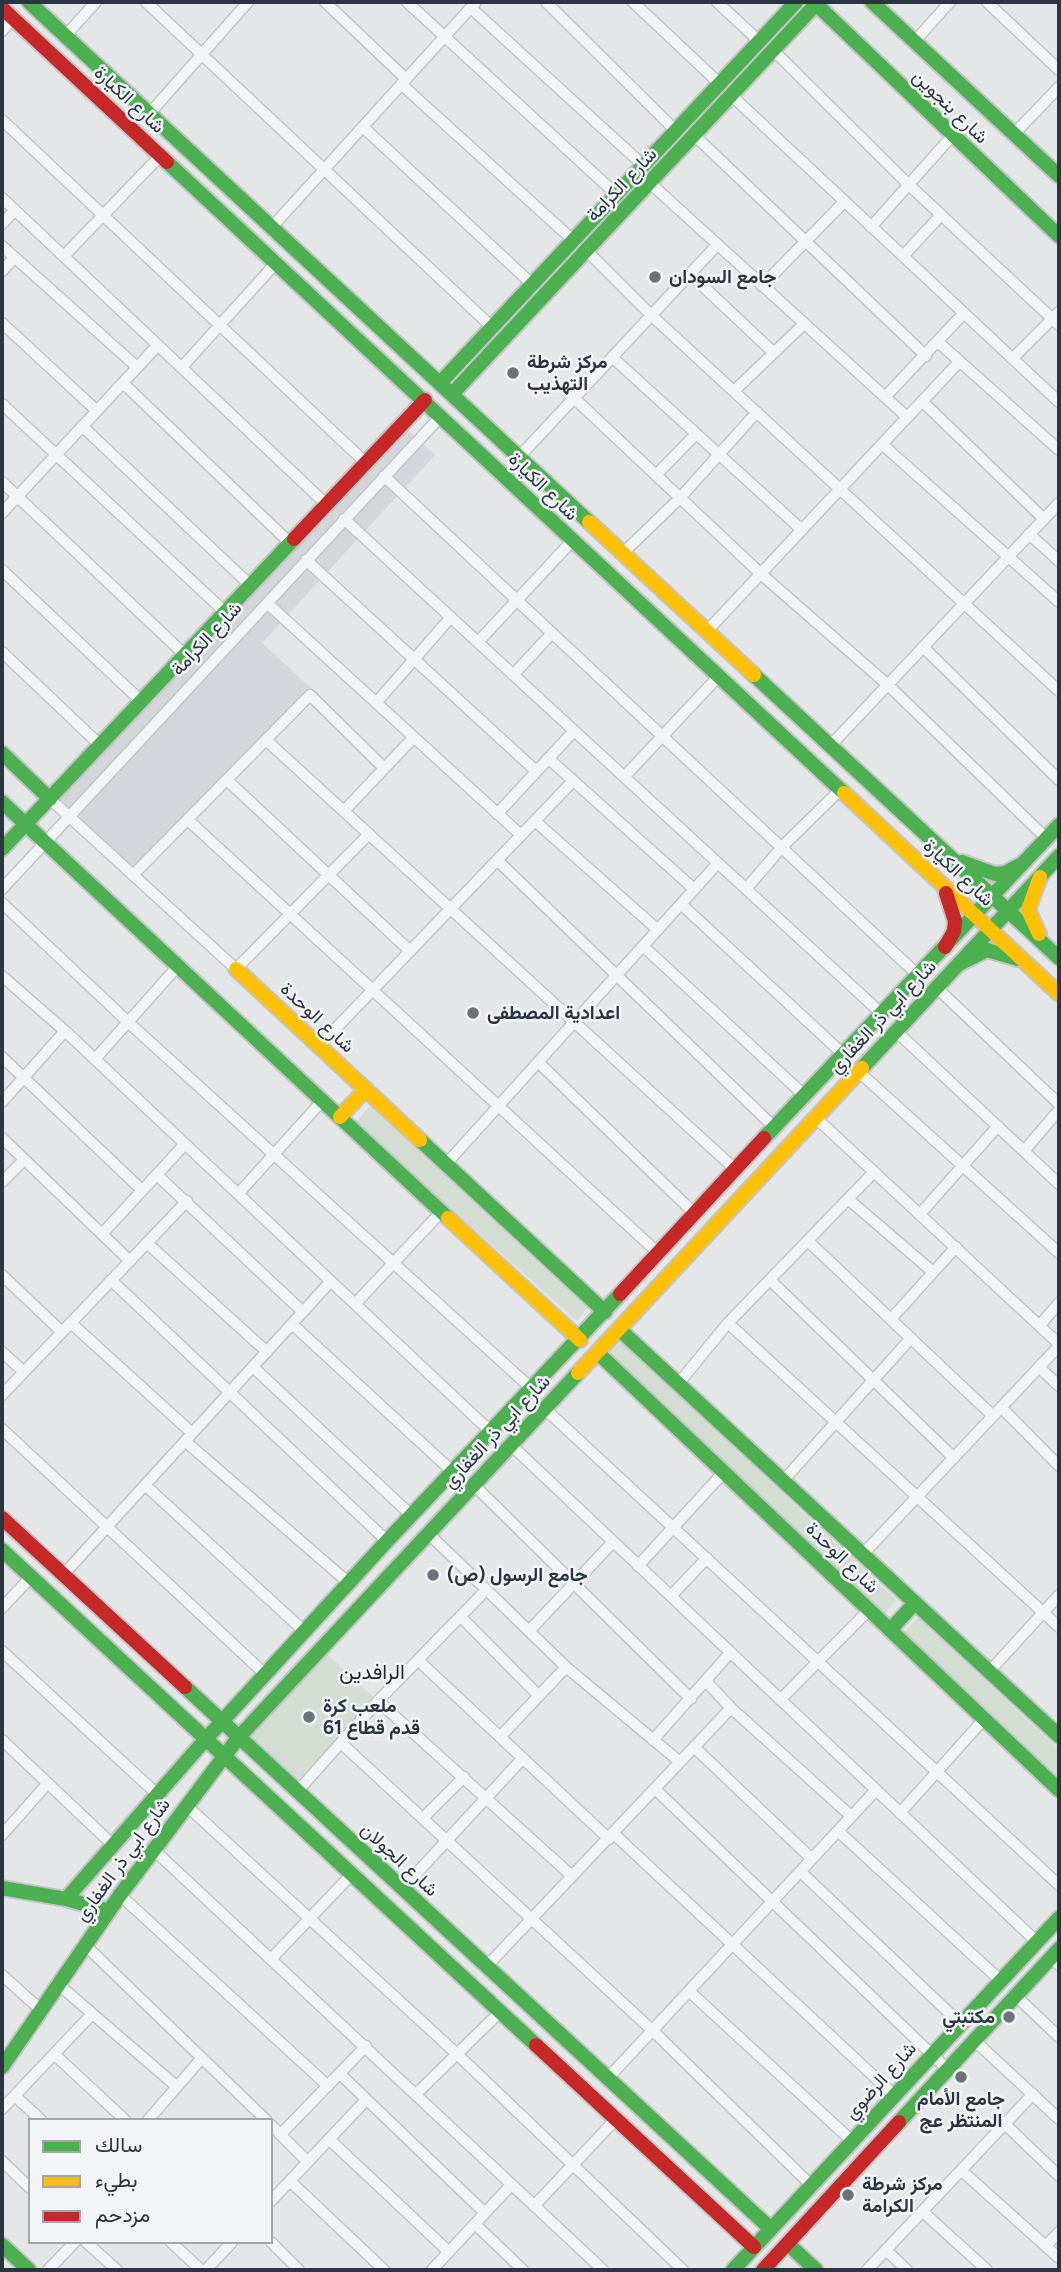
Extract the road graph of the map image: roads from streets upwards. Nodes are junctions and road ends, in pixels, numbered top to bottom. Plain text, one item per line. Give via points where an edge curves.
1 (29, 2) edge
2 (96, 2) edge
3 (146, 2) edge
4 (230, 2) edge
5 (247, 2) edge
6 (325, 2) edge
7 (407, 2) edge
8 (546, 2) edge
9 (633, 2) edge
10 (717, 2) edge
11 (796, 2) edge
12 (872, 2) edge
13 (950, 2) edge
14 (987, 2) edge
15 (817, 3) edge
16 (473, 5) edge
17 (2, 8) edge
18 (239, 10) junction
19 (13, 18) junction
20 (2, 31) edge
21 (66, 35) junction
22 (444, 36) junction
23 (759, 41) junction
24 (914, 42) junction
25 (773, 50) junction
26 (201, 54) junction
27 (1059, 70) edge
28 (404, 82) junction
29 (720, 84) junction
30 (1059, 88) edge
31 (731, 95) junction
32 (150, 113) junction
33 (2, 120) edge
34 (363, 127) junction
35 (676, 131) junction
36 (1014, 134) junction
37 (694, 135) junction
38 (952, 136) junction
39 (191, 152) junction
40 (160, 155) junction
41 (644, 166) junction
42 (175, 169) junction
43 (324, 169) junction
44 (1059, 176) edge
45 (628, 183) junction
46 (908, 184) junction
47 (645, 188) junction
48 (617, 195) junction
49 (2, 198) edge
50 (844, 202) junction
51 (15, 210) junction
52 (103, 215) junction
53 (942, 215) junction
54 (2, 224) edge
55 (871, 227) junction
56 (272, 228) junction
57 (1059, 236) edge
58 (575, 241) junction
59 (806, 243) junction
60 (716, 245) junction
61 (2, 246) edge
62 (587, 251) junction
63 (64, 256) junction
64 (903, 256) junction
65 (14, 258) junction
66 (276, 263) junction
67 (2, 271) edge
68 (690, 274) junction
69 (533, 285) junction
70 (762, 286) junction
71 (964, 313) junction
72 (651, 315) junction
73 (1057, 319) edge
74 (2, 323) edge
75 (804, 324) junction
76 (219, 325) junction
77 (494, 328) junction
78 (938, 342) junction
79 (158, 345) junction
80 (774, 353) junction
81 (926, 356) junction
82 (612, 357) junction
83 (1013, 358) junction
84 (959, 362) junction
85 (137, 367) junction
86 (182, 367) junction
87 (440, 383) junction
88 (124, 384) junction
89 (734, 391) junction
90 (453, 393) junction
91 (884, 397) junction
92 (574, 398) junction
93 (425, 400) junction
94 (922, 401) junction
95 (1059, 401) edge
96 (2, 404) edge
97 (97, 411) junction
98 (757, 412) junction
99 (441, 416) junction
100 (907, 417) junction
101 (82, 426) junction
102 (696, 434) junction
103 (882, 444) junction
104 (1059, 450) edge
105 (56, 454) junction
106 (719, 454) junction
107 (519, 457) junction
108 (366, 463) junction
109 (656, 475) junction
110 (384, 476) junction
111 (2, 482) edge
112 (841, 488) junction
113 (17, 496) junction
114 (680, 498) junction
115 (1059, 503) edge
116 (327, 505) junction
117 (2, 513) edge
118 (344, 519) junction
119 (1044, 519) junction
120 (802, 530) junction
121 (1030, 534) junction
122 (572, 541) junction
123 (291, 544) junction
124 (623, 553) junction
125 (1008, 557) junction
126 (306, 560) junction
127 (1059, 561) edge
128 (2, 570) edge
129 (761, 574) junction
130 (250, 586) junction
131 (517, 600) junction
132 (267, 603) junction
133 (965, 603) junction
134 (1059, 603) edge
135 (225, 612) junction
136 (451, 617) junction
137 (707, 631) junction
138 (552, 633) junction
139 (478, 642) junction
140 (923, 647) junction
141 (2, 652) edge
142 (185, 655) junction
143 (413, 660) junction
144 (749, 669) junction
145 (513, 675) junction
146 (718, 677) junction
147 (888, 685) junction
148 (731, 688) junction
149 (1059, 691) edge
150 (141, 701) junction
151 (376, 703) junction
152 (574, 731) junction
153 (662, 736) junction
154 (413, 738) junction
155 (266, 740) junction
156 (100, 745) junction
157 (831, 745) junction
158 (2, 753) edge
159 (548, 758) junction
160 (384, 768) junction
161 (536, 771) junction
162 (624, 777) junction
163 (227, 779) junction
164 (1059, 780) edge
165 (573, 781) junction
166 (840, 790) junction
167 (50, 799) junction
168 (2, 802) edge
169 (344, 811) junction
170 (497, 814) junction
171 (70, 815) junction
172 (187, 820) junction
173 (535, 821) junction
174 (25, 823) junction
175 (1059, 825) edge
176 (369, 834) junction
177 (521, 835) junction
178 (1046, 838) junction
179 (45, 842) junction
180 (782, 847) junction
181 (2, 849) edge
182 (1059, 856) edge
183 (952, 858) junction
184 (497, 860) junction
185 (718, 863) junction
186 (1022, 864) junction
187 (134, 874) junction
188 (328, 874) junction
189 (1040, 877) junction
190 (939, 882) junction
191 (2, 889) edge
192 (746, 889) junction
193 (694, 890) junction
194 (992, 896) junction
195 (2, 903) edge
196 (681, 904) junction
197 (451, 909) junction
198 (1008, 910) junction
199 (290, 914) junction
200 (975, 915) junction
201 (990, 929) junction
202 (658, 930) junction
203 (1043, 943) junction
204 (643, 946) junction
205 (945, 947) junction
206 (410, 951) junction
207 (1059, 958) edge
208 (1025, 962) junction
209 (958, 964) junction
210 (178, 966) junction
211 (236, 969) junction
212 (617, 975) junction
213 (2, 976) edge
214 (919, 976) junction
215 (937, 988) junction
216 (373, 990) junction
217 (1059, 994) edge
218 (882, 1014) junction
219 (128, 1022) junction
220 (574, 1022) junction
221 (65, 1031) junction
222 (896, 1031) junction
223 (319, 1046) junction
224 (843, 1054) junction
225 (2, 1057) edge
226 (95, 1059) junction
227 (538, 1062) junction
228 (858, 1071) junction
229 (824, 1075) junction
230 (25, 1078) junction
231 (366, 1089) junction
232 (841, 1090) junction
233 (805, 1096) junction
234 (323, 1100) junction
235 (2, 1102) edge
236 (1059, 1104) edge
237 (499, 1106) junction
238 (1059, 1110) edge
239 (340, 1117) junction
240 (815, 1117) junction
241 (998, 1126) junction
242 (775, 1128) junction
243 (2, 1138) edge
244 (185, 1144) junction
245 (1024, 1151) junction
246 (274, 1155) junction
247 (24, 1160) junction
248 (446, 1164) junction
249 (962, 1166) junction
250 (736, 1170) junction
251 (874, 1172) junction
252 (157, 1175) junction
253 (1058, 1181) edge
254 (2, 1182) edge
255 (142, 1190) junction
256 (238, 1194) junction
257 (848, 1199) junction
258 (187, 1201) junction
259 (442, 1211) junction
260 (694, 1213) junction
261 (920, 1214) junction
262 (102, 1234) junction
263 (808, 1241) junction
264 (147, 1243) junction
265 (956, 1247) junction
266 (657, 1252) junction
267 (1059, 1253) edge
268 (130, 1261) junction
269 (393, 1263) junction
270 (933, 1272) junction
271 (2, 1275) edge
272 (111, 1280) junction
273 (769, 1280) junction
274 (331, 1281) junction
275 (1059, 1303) edge
276 (355, 1304) junction
277 (303, 1312) junction
278 (605, 1312) junction
279 (891, 1319) junction
280 (71, 1323) junction
281 (729, 1323) junction
282 (292, 1324) junction
283 (1040, 1325) junction
284 (619, 1329) junction
285 (62, 1332) junction
286 (911, 1338) junction
287 (580, 1340) junction
288 (1059, 1345) edge
289 (2, 1352) edge
290 (267, 1352) junction
291 (598, 1353) junction
292 (253, 1367) junction
293 (1039, 1367) junction
294 (24, 1372) junction
295 (873, 1380) junction
296 (678, 1384) junction
297 (1059, 1386) edge
298 (531, 1388) junction
299 (228, 1394) junction
300 (2, 1395) edge
301 (544, 1408) junction
302 (997, 1412) junction
303 (835, 1421) junction
304 (2, 1429) edge
305 (491, 1432) junction
306 (189, 1437) junction
307 (511, 1446) junction
308 (954, 1458) junction
309 (1059, 1466) edge
310 (453, 1472) junction
311 (724, 1472) junction
312 (783, 1480) junction
313 (145, 1485) junction
314 (475, 1486) junction
315 (438, 1488) junction
316 (917, 1496) junction
317 (457, 1505) junction
318 (411, 1515) junction
319 (2, 1518) edge
320 (107, 1527) junction
321 (674, 1527) junction
322 (429, 1534) junction
323 (387, 1541) junction
324 (613, 1542) junction
325 (2, 1550) edge
326 (863, 1554) junction
327 (707, 1558) junction
328 (638, 1566) junction
329 (63, 1575) junction
330 (31, 1577) junction
331 (350, 1584) junction
332 (572, 1585) junction
333 (486, 1590) junction
334 (1059, 1595) edge
335 (671, 1597) junction
336 (915, 1603) junction
337 (2, 1608) edge
338 (869, 1610) junction
339 (1044, 1612) junction
340 (461, 1617) junction
341 (1059, 1626) edge
342 (890, 1630) junction
343 (529, 1631) junction
344 (306, 1632) junction
345 (2, 1651) edge
346 (730, 1653) junction
347 (419, 1661) junction
348 (817, 1662) junction
349 (566, 1667) junction
350 (989, 1672) junction
351 (266, 1675) junction
352 (706, 1681) junction
353 (539, 1696) junction
354 (691, 1699) junction
355 (780, 1700) junction
356 (378, 1701) junction
357 (732, 1708) junction
358 (984, 1719) junction
359 (221, 1722) junction
360 (1059, 1736) edge
361 (500, 1737) junction
362 (238, 1738) junction
363 (2, 1740) edge
364 (205, 1740) junction
365 (653, 1740) junction
366 (341, 1743) junction
367 (694, 1748) junction
368 (223, 1757) junction
369 (523, 1759) junction
370 (680, 1762) junction
371 (938, 1770) junction
372 (464, 1777) junction
373 (47, 1784) junction
374 (655, 1789) junction
375 (876, 1790) junction
376 (1059, 1790) edge
377 (297, 1792) junction
378 (158, 1794) junction
379 (488, 1799) junction
380 (187, 1806) junction
381 (900, 1813) junction
382 (851, 1816) junction
383 (423, 1818) junction
384 (838, 1831) junction
385 (2, 1835) edge
386 (612, 1836) junction
387 (448, 1841) junction
388 (113, 1845) junction
389 (154, 1850) junction
390 (811, 1859) junction
391 (800, 1872) junction
392 (351, 1875) junction
393 (572, 1876) junction
394 (1059, 1885) edge
395 (2, 1888) edge
396 (402, 1889) junction
397 (120, 1895) junction
398 (66, 1899) junction
399 (774, 1900) junction
400 (109, 1911) junction
401 (533, 1918) junction
402 (310, 1919) junction
403 (1059, 1919) edge
404 (1037, 1942) junction
405 (85, 1945) junction
406 (734, 1945) junction
407 (1057, 1957) edge
408 (272, 1958) junction
409 (486, 1966) junction
410 (2, 1975) edge
411 (1001, 1981) junction
412 (58, 1984) junction
413 (690, 1992) junction
414 (1016, 1995) junction
415 (41, 2010) junction
416 (500, 2012) junction
417 (92, 2014) junction
418 (961, 2024) junction
419 (653, 2031) junction
420 (1059, 2037) edge
421 (974, 2040) junction
422 (366, 2046) junction
423 (932, 2053) junction
424 (54, 2054) junction
425 (457, 2054) junction
426 (201, 2059) junction
427 (2, 2067) edge
428 (947, 2069) junction
429 (340, 2074) junction
430 (608, 2078) junction
431 (176, 2087) junction
432 (328, 2087) junction
433 (416, 2094) junction
434 (1033, 2094) junction
435 (15, 2096) junction
436 (895, 2096) junction
437 (365, 2101) junction
438 (2, 2109) edge
439 (39, 2118) edge
440 (123, 2118) edge
441 (150, 2118) edge
442 (264, 2118) edge
443 (616, 2119) junction
444 (1059, 2119) edge
445 (1005, 2124) junction
446 (273, 2127) edge
447 (281, 2134) junction
448 (329, 2139) junction
449 (852, 2141) junction
450 (2, 2161) edge
451 (308, 2162) junction
452 (573, 2164) junction
453 (962, 2171) junction
454 (1059, 2176) edge
455 (290, 2181) junction
456 (511, 2185) junction
457 (28, 2186) edge
458 (814, 2187) junction
459 (273, 2199) edge
460 (534, 2206) junction
461 (923, 2212) junction
462 (485, 2213) junction
463 (475, 2224) junction
464 (771, 2230) junction
465 (1059, 2232) edge
466 (73, 2244) edge
467 (88, 2244) edge
468 (174, 2244) edge
469 (230, 2244) edge
470 (273, 2244) edge
471 (788, 2244) junction
472 (2, 2245) edge
473 (1046, 2246) junction
474 (754, 2248) junction
475 (887, 2251) junction
476 (449, 2252) junction
477 (1059, 2258) edge
478 (771, 2267) edge
479 (437, 2269) edge
480 (29, 2270) edge
481 (48, 2270) edge
482 (117, 2270) edge
483 (203, 2270) edge
484 (299, 2270) edge
485 (384, 2270) edge
486 (523, 2270) edge
487 (603, 2270) edge
488 (683, 2270) edge
489 (733, 2270) edge
490 (816, 2270) edge
491 (867, 2270) edge
492 (907, 2270) edge
493 (987, 2270) edge

1 - 21 street, شارع الكيارة
2 - 21 street
3 - 26 street
4 - 18 street
5 - 18 street
6 - 28 street
7 - 22 street
8 - 35 street
9 - 29 street
10 - 23 street
11 - 23 street, شارع الكرامة
12 - 24 street, شارع بنجوين
13 - 24 street
14 - 27 street
15 - 25 street, شارع الكرامة
15 - 38 street, شارع بنجوين
16 - 22 street
16 - 41 street
17 - 19 street, شارع الكيارة
18 - 26 street
19 - 20 street
19 - 40 street, شارع الكيارة
21 - 32 street, شارع الكيارة
22 - 28 street
22 - 48 street
23 - 29 street, شارع الكرامة
24 - 36 street, شارع بنجوين
25 - 31 street, شارع الكرامة
25 - 46 street
26 - 32 street
26 - 43 street
28 - 34 street
28 - 58 street
29 - 35 street, شارع الكرامة
30 - 36 street
31 - 37 street, شارع الكرامة
31 - 50 street
32 - 39 street, شارع الكيارة
33 - 52 street
34 - 43 street
34 - 69 street
35 - 41 street, شارع الكرامة
36 - 44 street, شارع بنجوين
37 - 47 street, شارع الكرامة
37 - 59 street
38 - 46 street
38 - 57 street, شارع بنجوين
39 - 42 street
39 - 56 street, شارع الكيارة
40 - 42 street, شارع الكيارة
40 - 52 street
41 - 45 street, شارع الكرامة
42 - 66 street, شارع الكيارة
43 - 56 street
43 - 77 street
45 - 47 street
45 - 48 street, شارع الكرامة
46 - 53 street
46 - 55 street
47 - 60 street
47 - 62 street, شارع الكرامة
48 - 58 street, شارع الكرامة
49 - 51 street
50 - 55 street
50 - 59 street
51 - 54 street
51 - 63 street
52 - 63 street
52 - 76 street
53 - 64 street
53 - 73 street
55 - 64 street
56 - 87 street, شارع الكيارة
58 - 69 street, شارع الكرامة
59 - 70 street
59 - 81 street
60 - 68 street
60 - 70 street
61 - 65 street
62 - 72 street
62 - 90 street, شارع الكرامة
63 - 79 street
64 - 71 street
65 - 67 street
65 - 85 street
66 - 76 street
66 - 93 street, شارع الكيارة
68 - 72 street
68 - 80 street
69 - 77 street, شارع الكرامة
70 - 75 street
71 - 78 street
71 - 83 street
72 - 82 street
72 - 89 street
73 - 83 street
74 - 97 street
75 - 80 street
75 - 91 street
76 - 86 street
76 - 108 street
77 - 87 street, شارع الكرامة
78 - 81 street
78 - 84 street
79 - 85 street
79 - 86 street
80 - 89 street
81 - 91 street
82 - 92 street
82 - 102 street
83 - 95 street
84 - 94 street
84 - 104 street
85 - 88 street
86 - 116 street
87 - 90 street, شارع الكيارة
88 - 97 street
88 - 123 street
89 - 98 street
90 - 107 street, شارع الكيارة
91 - 100 street
92 - 107 street
92 - 109 street
93 - 99 street, شارع الكيارة
93 - 108 street, شارع الكرامة
94 - 100 street
94 - 119 street
96 - 105 street
97 - 101 street
98 - 106 street
98 - 112 street
99 - 110 street, شارع الكرامة
99 - 122 street, شارع الكيارة
100 - 103 street
101 - 105 street
101 - 130 street
102 - 106 street
102 - 109 street
103 - 112 street
103 - 125 street
105 - 113 street
105 - 135 street
106 - 114 street
106 - 120 street
107 - 124 street, شارع الكيارة
108 - 116 street, شارع الكرامة
109 - 114 street
110 - 118 street, شارع الكرامة
110 - 131 street
111 - 113 street
112 - 120 street
112 - 133 street
113 - 117 street
113 - 142 street
114 - 124 street
114 - 129 street
115 - 119 street
116 - 123 street, شارع الكرامة
118 - 126 street, شارع الكرامة
118 - 136 street
119 - 121 street
120 - 129 street
121 - 125 street
121 - 127 street
122 - 131 street
122 - 146 street, شارع الكيارة
123 - 130 street, شارع الكرامة
124 - 137 street, شارع الكيارة
125 - 133 street
125 - 134 street
126 - 132 street, شارع الكرامة
126 - 143 street
128 - 150 street
129 - 137 street
129 - 147 street
130 - 135 street, شارع الكرامة
131 - 138 street
131 - 139 street
132 - 151 street
132 - 171 street, شارع الكرامة
133 - 140 street
133 - 149 street
135 - 142 street, شارع الكرامة
136 - 139 street
136 - 143 street
137 - 144 street, شارع الكيارة
138 - 145 street
138 - 153 street
139 - 145 street
140 - 147 street
140 - 164 street
141 - 156 street
142 - 150 street, شارع الكرامة
143 - 151 street
143 - 161 street
144 - 148 street
144 - 157 street, شارع الكيارة
145 - 152 street
146 - 148 street, شارع الكيارة
146 - 153 street
147 - 157 street
147 - 178 street
148 - 166 street, شارع الكيارة
150 - 156 street, شارع الكرامة
151 - 154 street
152 - 159 street
152 - 162 street
153 - 162 street
153 - 180 street
154 - 160 street
154 - 170 street
155 - 160 street via 310,695
155 - 163 street
155 - 169 street
156 - 167 street, شارع الكرامة
157 - 183 street, شارع الكيارة
158 - 167 street, شارع الوحدة
159 - 161 street
159 - 165 street
160 - 169 street
161 - 170 street
162 - 185 street
163 - 172 street
163 - 188 street
165 - 173 street
165 - 193 street
166 - 180 street
166 - 190 street, شارع الكيارة
167 - 171 street, شارع الوحدة
167 - 174 street, شارع الكرامة
168 - 174 street
169 - 176 street
170 - 177 street
171 - 179 street, شارع الكرامة
171 - 187 street, شارع الوحدة
172 - 187 street
172 - 199 street
173 - 177 street
173 - 202 street
174 - 179 street
174 - 181 street, شارع الكرامة
175 - 178 street, شارع ابي ذر الغفاري
176 - 188 street
176 - 197 street
177 - 184 street
178 - 186 street, شارع ابي ذر الغفاري
179 - 191 street, شارع الكرامة
179 - 210 street
180 - 192 street
180 - 214 street
182 - 189 street, شارع ابي ذر الغفاري
183 - 186 street via 995,874
183 - 194 street, شارع الكيارة
184 - 197 street
184 - 212 street
185 - 192 street
185 - 193 street
186 - 194 street, شارع ابي ذر الغفاري
187 - 211 street, شارع الوحدة
188 - 199 street
188 - 206 street
189 - 198 street, شارع ابي ذر الغفاري
189 - 203 street via 1028,910
190 - 200 street, شارع الكيارة
190 - 205 street via 955,921
192 - 218 street
193 - 196 street
194 - 198 street, شارع الكيارة
194 - 200 street, شارع ابي ذر الغفاري
195 - 219 street
196 - 202 street
196 - 224 street
197 - 206 street
197 - 220 street
198 - 201 street, شارع ابي ذر الغفاري
198 - 203 street, شارع الكيارة
199 - 211 street
199 - 216 street
200 - 201 street, شارع الكيارة
200 - 205 street, شارع ابي ذر الغفاري
201 - 208 street, شارع الكيارة
201 - 209 street, شارع ابي ذر الغفاري
202 - 204 street
203 - 207 street, شارع الكيارة
204 - 212 street
204 - 233 street
205 - 214 street, شارع ابي ذر الغفاري
206 - 216 street
208 - 209 street via 987,950
208 - 217 street, شارع الكيارة
209 - 215 street, شارع ابي ذر الغفاري
210 - 219 street
210 - 234 street
211 - 223 street, شارع الوحدة
212 - 220 street
212 - 242 street
213 - 221 street
214 - 218 street, شارع ابي ذر الغفاري
215 - 222 street, شارع ابي ذر الغفاري
215 - 236 street
216 - 223 street
216 - 237 street
218 - 224 street, شارع ابي ذر الغفاري
219 - 226 street
219 - 246 street
220 - 227 street
220 - 250 street
221 - 226 street
221 - 230 street
222 - 228 street, شارع ابي ذر الغفاري
222 - 241 street
223 - 231 street, شارع الوحدة
224 - 229 street, شارع ابي ذر الغفاري
225 - 230 street
226 - 244 street
227 - 237 street
227 - 260 street
228 - 232 street, شارع ابي ذر الغفاري
228 - 249 street
229 - 232 street
229 - 233 street, شارع ابي ذر الغفاري
230 - 235 street
230 - 255 street
231 - 239 street
231 - 248 street, شارع الوحدة
232 - 240 street, شارع ابي ذر الغفاري
233 - 242 street, شارع ابي ذر الغفاري
234 - 239 street
234 - 246 street
237 - 248 street
237 - 266 street
238 - 245 street
239 - 259 street
240 - 251 street
240 - 284 street, شارع ابي ذر الغفاري
241 - 245 street
241 - 249 street
242 - 250 street, شارع ابي ذر الغفاري
243 - 247 street
244 - 252 street
244 - 256 street
245 - 253 street
246 - 256 street
246 - 269 street
247 - 254 street
247 - 262 street
248 - 278 street, شارع الوحدة
249 - 261 street
249 - 267 street
250 - 260 street, شارع ابي ذر الغفاري
251 - 257 street
251 - 261 street
252 - 255 street
252 - 258 street
255 - 262 street
256 - 274 street
257 - 263 street
257 - 270 street
258 - 264 street
258 - 277 street
259 - 269 street
259 - 287 street
260 - 266 street, شارع ابي ذر الغفاري
261 - 265 street
262 - 268 street
263 - 273 street
263 - 279 street
264 - 268 street
264 - 290 street
265 - 270 street
265 - 283 street
266 - 278 street, شارع ابي ذر الغفاري
268 - 272 street
269 - 276 street
269 - 298 street
270 - 279 street
271 - 285 street
272 - 280 street
272 - 299 street
273 - 281 street
273 - 295 street
274 - 276 street
274 - 277 street
275 - 283 street
276 - 305 street
277 - 282 street
278 - 287 street, شارع ابي ذر الغفاري
279 - 286 street
280 - 285 street
280 - 306 street
281 - 296 street
281 - 303 street
282 - 290 street
282 - 310 street
283 - 288 street
284 - 291 street, شارع ابي ذر الغفاري
284 - 296 street, شارع الوحدة
285 - 294 street
286 - 295 street
286 - 302 street
287 - 298 street, شارع ابي ذر الغفاري
288 - 293 street
289 - 294 street
290 - 292 street
291 - 301 street, شارع ابي ذر الغفاري
291 - 311 street, شارع الوحدة
292 - 299 street
292 - 318 street
293 - 297 street
293 - 302 street
294 - 300 street
295 - 303 street
295 - 308 street
296 - 312 street, شارع الوحدة
298 - 305 street, شارع ابي ذر الغفاري
299 - 306 street
299 - 323 street
301 - 307 street, شارع ابي ذر الغفاري
301 - 321 street
302 - 308 street
302 - 309 street
303 - 312 street
303 - 316 street
304 - 320 street
305 - 310 street, شارع ابي ذر الغفاري
306 - 313 street
306 - 331 street
307 - 314 street, شارع ابي ذر الغفاري
307 - 324 street
308 - 316 street
310 - 315 street, شارع ابي ذر الغفاري
311 - 321 street
311 - 338 street, شارع الوحدة
312 - 326 street, شارع الوحدة
313 - 320 street
313 - 344 street
314 - 317 street, شارع ابي ذر الغفاري
314 - 332 street
315 - 317 street
315 - 318 street, شارع ابي ذر الغفاري
316 - 326 street
316 - 339 street
317 - 322 street, شارع ابي ذر الغفاري
318 - 323 street, شارع ابي ذر الغفاري
319 - 329 street, شارع الجولان
320 - 329 street
320 - 351 street
321 - 327 street
321 - 328 street
322 - 333 street
322 - 362 street, شارع ابي ذر الغفاري
323 - 331 street, شارع ابي ذر الغفاري
324 - 328 street
324 - 332 street
325 - 330 street
326 - 336 street, شارع الوحدة
327 - 335 street
327 - 348 street
328 - 335 street
329 - 359 street, شارع الجولان
330 - 337 street
330 - 364 street
331 - 344 street, شارع ابي ذر الغفاري
332 - 343 street
332 - 354 street
333 - 340 street
333 - 343 street
334 - 339 street
335 - 346 street
336 - 342 street
336 - 350 street, شارع الوحدة
338 - 342 street, شارع الوحدة
338 - 348 street
339 - 341 street
339 - 350 street
340 - 347 street
340 - 353 street
342 - 358 street, شارع الوحدة
343 - 349 street
344 - 351 street, شارع ابي ذر الغفاري
345 - 378 street
346 - 352 street
346 - 355 street
347 - 356 street
347 - 361 street
348 - 355 street
348 - 371 street
349 - 353 street
349 - 365 street
350 - 360 street, شارع الوحدة
351 - 359 street, شارع ابي ذر الغفاري
352 - 354 street
352 - 357 street
353 - 361 street
354 - 365 street
355 - 375 street
356 - 366 street
356 - 372 street
357 - 367 street
357 - 382 street
358 - 371 street
358 - 376 street, شارع الوحدة
359 - 362 street, شارع الجولان
359 - 364 street, شارع ابي ذر الغفاري
361 - 369 street
362 - 368 street, شارع ابي ذر الغفاري
362 - 377 street, شارع الجولان
363 - 373 street
364 - 368 street
364 - 378 street, شارع ابي ذر الغفاري
365 - 370 street
366 - 377 street
366 - 383 street
367 - 370 street
367 - 390 street
368 - 380 street, شارع ابي ذر الغفاري
368 - 392 street
369 - 379 street
369 - 386 street
370 - 374 street
371 - 381 street
371 - 394 street
372 - 379 street
372 - 383 street
373 - 385 street
373 - 388 street
374 - 386 street
374 - 399 street
375 - 381 street
375 - 382 street
377 - 396 street, شارع الجولان
378 - 388 street, شارع ابي ذر الغفاري
379 - 387 street
379 - 393 street
380 - 389 street, شارع ابي ذر الغفاري
380 - 402 street
381 - 404 street
382 - 384 street
383 - 387 street
384 - 390 street
384 - 411 street
386 - 393 street
386 - 406 street
387 - 396 street
387 - 401 street
388 - 398 street, شارع ابي ذر الغفاري
389 - 397 street, شارع ابي ذر الغفاري
389 - 408 street
390 - 391 street
391 - 399 street
391 - 418 street
392 - 402 street
392 - 416 street
393 - 401 street
395 - 398 street
396 - 409 street, شارع الجولان
397 - 400 street, شارع ابي ذر الغفاري
397 - 432 street
398 - 400 street
399 - 406 street
399 - 423 street
400 - 405 street, شارع ابي ذر الغفاري
401 - 409 street
401 - 419 street
402 - 408 street
402 - 425 street
403 - 404 street, شارع الرضوي
404 - 411 street, شارع الرضوي
405 - 412 street, شارع ابي ذر الغفاري
405 - 426 street
406 - 413 street
406 - 436 street
407 - 414 street
408 - 422 street
409 - 430 street, شارع الجولان
410 - 415 street
411 - 418 street, شارع الرضوي
412 - 415 street, شارع ابي ذر الغفاري
412 - 417 street
413 - 419 street
413 - 449 street
414 - 420 street
414 - 421 street
415 - 427 street, شارع ابي ذر الغفاري
416 - 425 street
416 - 443 street
417 - 424 street
417 - 431 street
418 - 423 street, شارع الرضوي
419 - 430 street
419 - 458 street
421 - 428 street
421 - 434 street
422 - 429 street
422 - 433 street
423 - 428 street
423 - 436 street, شارع الرضوي
424 - 435 street
424 - 440 street
425 - 433 street
425 - 452 street
426 - 431 street
426 - 442 street
428 - 471 street
429 - 432 street
429 - 437 street
430 - 464 street, شارع الجولان
431 - 441 street
432 - 447 street
433 - 456 street
434 - 444 street
434 - 445 street
435 - 438 street
435 - 439 street
436 - 449 street, شارع الرضوي
437 - 448 street
437 - 462 street
443 - 452 street
443 - 474 street
445 - 453 street
445 - 454 street
446 - 447 street
447 - 451 street
448 - 451 street
448 - 476 street
449 - 458 street, شارع الرضوي
450 - 457 street
451 - 455 street
452 - 460 street
452 - 488 street
453 - 461 street
453 - 473 street
455 - 459 street
455 - 485 street
456 - 460 street
456 - 462 street
458 - 464 street, شارع الرضوي
460 - 487 street
461 - 475 street
461 - 493 street
462 - 463 street
463 - 476 street
463 - 486 street
464 - 474 street, شارع الرضوي
465 - 473 street
466 - 481 street
467 - 482 street
468 - 483 street
469 - 483 street
470 - 484 street
471 - 478 street
471 - 490 street
472 - 480 street
473 - 477 street
474 - 489 street, شارع الرضوي
475 - 491 street
475 - 492 street
476 - 479 street

